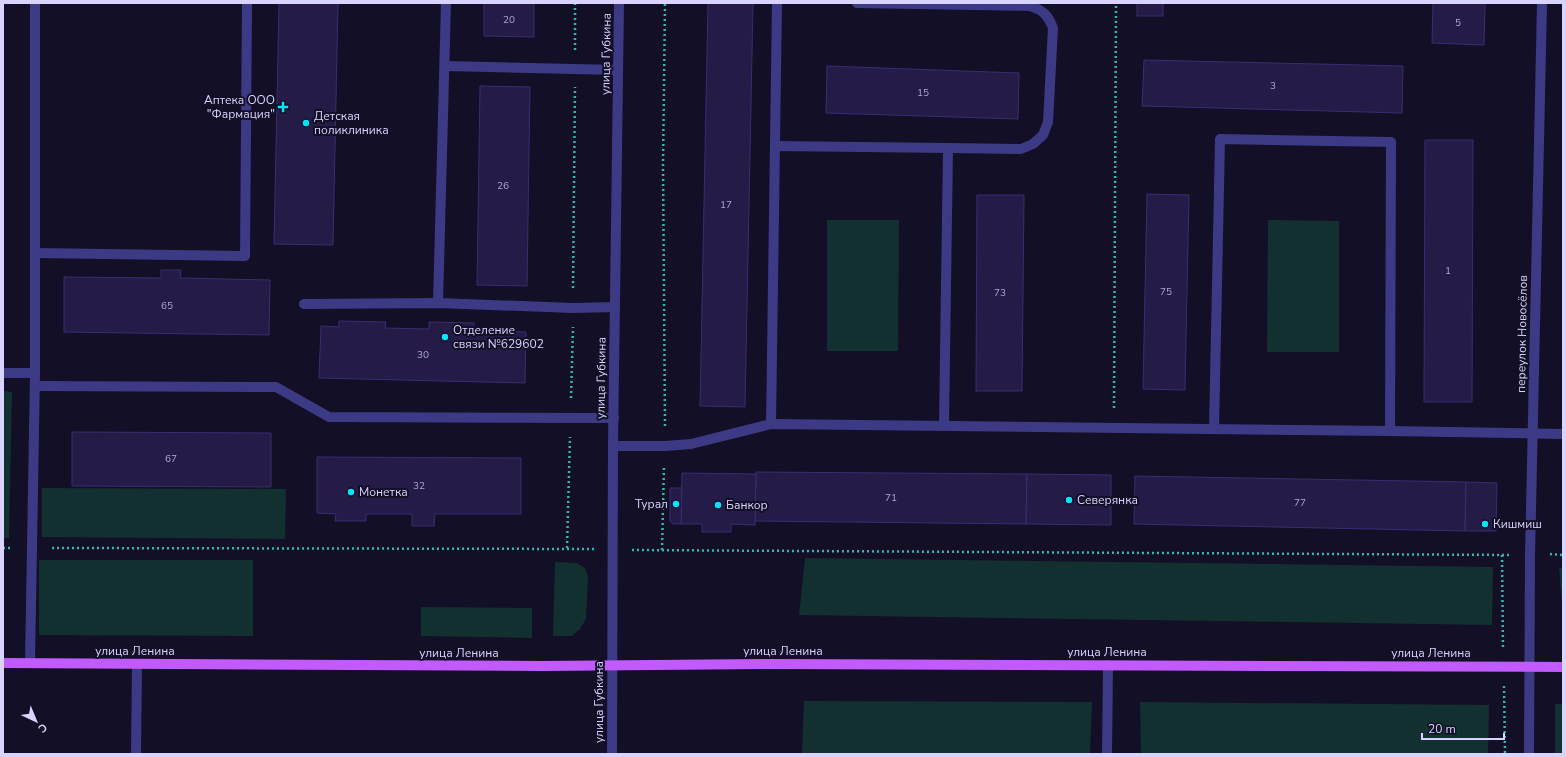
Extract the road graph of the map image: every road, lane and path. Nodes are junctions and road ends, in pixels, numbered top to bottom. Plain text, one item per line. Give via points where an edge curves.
1 (35, 3) edge
2 (247, 3) edge
3 (446, 3) edge
4 (575, 3) edge
5 (619, 3) edge
6 (666, 3) edge
7 (776, 3) edge
8 (856, 3) edge
9 (1116, 3) edge
10 (1542, 3) edge
11 (445, 66) junction
12 (575, 70) junction
13 (618, 70) junction
14 (775, 146) junction
15 (948, 148) junction
16 (35, 253) junction
17 (438, 303) junction
18 (304, 304) dead end
19 (615, 307) junction
20 (573, 308) junction
21 (3, 373) edge
22 (35, 373) junction
23 (35, 386) junction
24 (571, 418) junction
25 (614, 418) junction
26 (771, 424) junction
27 (944, 425) junction
28 (1114, 428) junction
29 (1214, 428) junction
30 (1390, 430) junction
31 (1533, 434) junction
32 (1563, 434) edge
33 (613, 446) junction
34 (665, 446) junction
35 (3, 548) edge
36 (32, 548) junction
37 (567, 548) junction
38 (613, 549) junction
39 (662, 550) junction
40 (1502, 555) junction
41 (1530, 555) junction
42 (1563, 555) edge
43 (3, 663) edge
44 (30, 663) junction
45 (137, 665) junction
46 (612, 665) junction
47 (1108, 665) junction
48 (1504, 666) junction
49 (1529, 666) junction
50 (1563, 666) edge
51 (136, 754) edge
52 (612, 754) edge
53 (1107, 754) edge
54 (1505, 754) edge
55 (1529, 754) edge

1 - 16 street
2 - 16 street via 245,256
3 - 11 street
4 - 12 path
5 - 13 street, улица Губкина
6 - 34 path via 663,165
7 - 14 street
8 - 15 street via 1030,6 1041,9 1049,17 1053,28 1048,122 1043,135 1033,144 1020,149
9 - 28 path
10 - 31 street, переулок Новосёлов
11 - 12 street
11 - 17 street
12 - 13 street
12 - 20 path
13 - 19 street, улица Губкина
14 - 15 street
14 - 26 street
15 - 27 street
16 - 22 street
17 - 18 street
17 - 20 street
19 - 20 street
19 - 25 street, улица Губкина
20 - 24 path
21 - 22 street
22 - 23 street
23 - 24 street via 276,387 329,417
23 - 36 street
24 - 25 street
24 - 37 path
25 - 33 street, улица Губкина
26 - 27 street
26 - 34 street via 691,444
27 - 28 street
28 - 29 street
29 - 30 street
29 - 30 street via 1220,139 1391,142
30 - 31 street
31 - 32 street
31 - 41 street, переулок Новосёлов
33 - 34 street
33 - 38 street, улица Губкина
34 - 39 path
35 - 36 path
36 - 37 path
36 - 44 street
37 - 38 path
38 - 39 path
38 - 46 street, улица Губкина
39 - 40 path
40 - 41 path
40 - 48 path
41 - 42 path
41 - 49 street, переулок Новосёлов
43 - 44 main road, улица Ленина
44 - 45 main road, улица Ленина
45 - 46 main road, улица Ленина
45 - 51 street
46 - 47 main road, улица Ленина
46 - 52 street, улица Губкина
47 - 48 main road, улица Ленина
47 - 53 street
48 - 49 main road, улица Ленина
48 - 54 path
49 - 50 main road, улица Ленина
49 - 55 street, переулок Новосёлов

